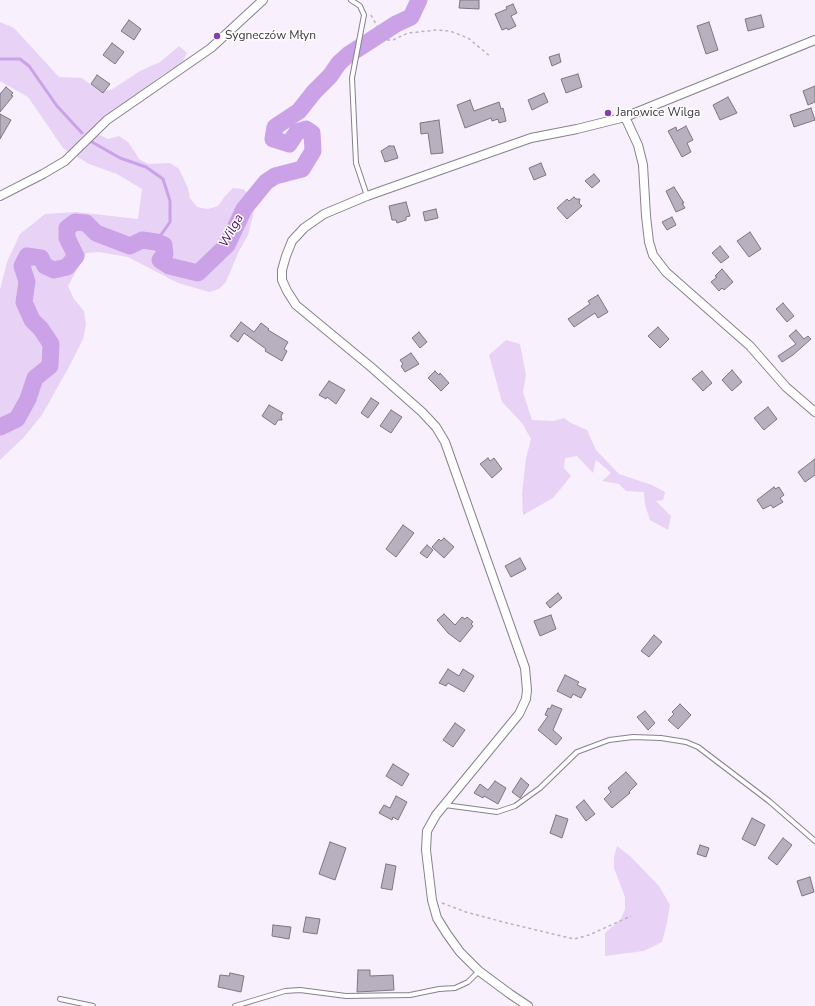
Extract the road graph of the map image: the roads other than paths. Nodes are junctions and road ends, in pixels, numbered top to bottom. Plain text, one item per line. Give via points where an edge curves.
1 (263, 0) edge
2 (351, 0) edge
3 (815, 40) edge
4 (625, 117) junction
5 (0, 196) edge
6 (367, 196) junction
7 (815, 412) edge
8 (443, 804) junction
9 (815, 841) edge
10 (479, 971) junction
11 (60, 999) dead end
12 (93, 1006) edge
13 (235, 1006) edge
14 (528, 1006) edge

1 - 5 street via 211,48 107,120 65,160
2 - 6 lane via 360,6 364,15 352,78 356,163
3 - 4 street
4 - 6 street via 531,138
4 - 7 street via 638,145 643,165 646,216 653,255 666,272 750,346 786,386
6 - 8 street via 324,214 304,228 292,241 282,270 282,280 296,305 371,367 436,427 445,442 525,668 526,699 519,714
8 - 9 lane via 497,812 514,806 540,788 577,752 609,740 633,736 661,738 686,742 698,747 769,801
8 - 10 street via 427,831 426,850 432,900 437,918 447,934
10 - 13 lane via 468,982 455,988 410,995 346,996 300,990 285,991
10 - 14 street
11 - 12 lane

